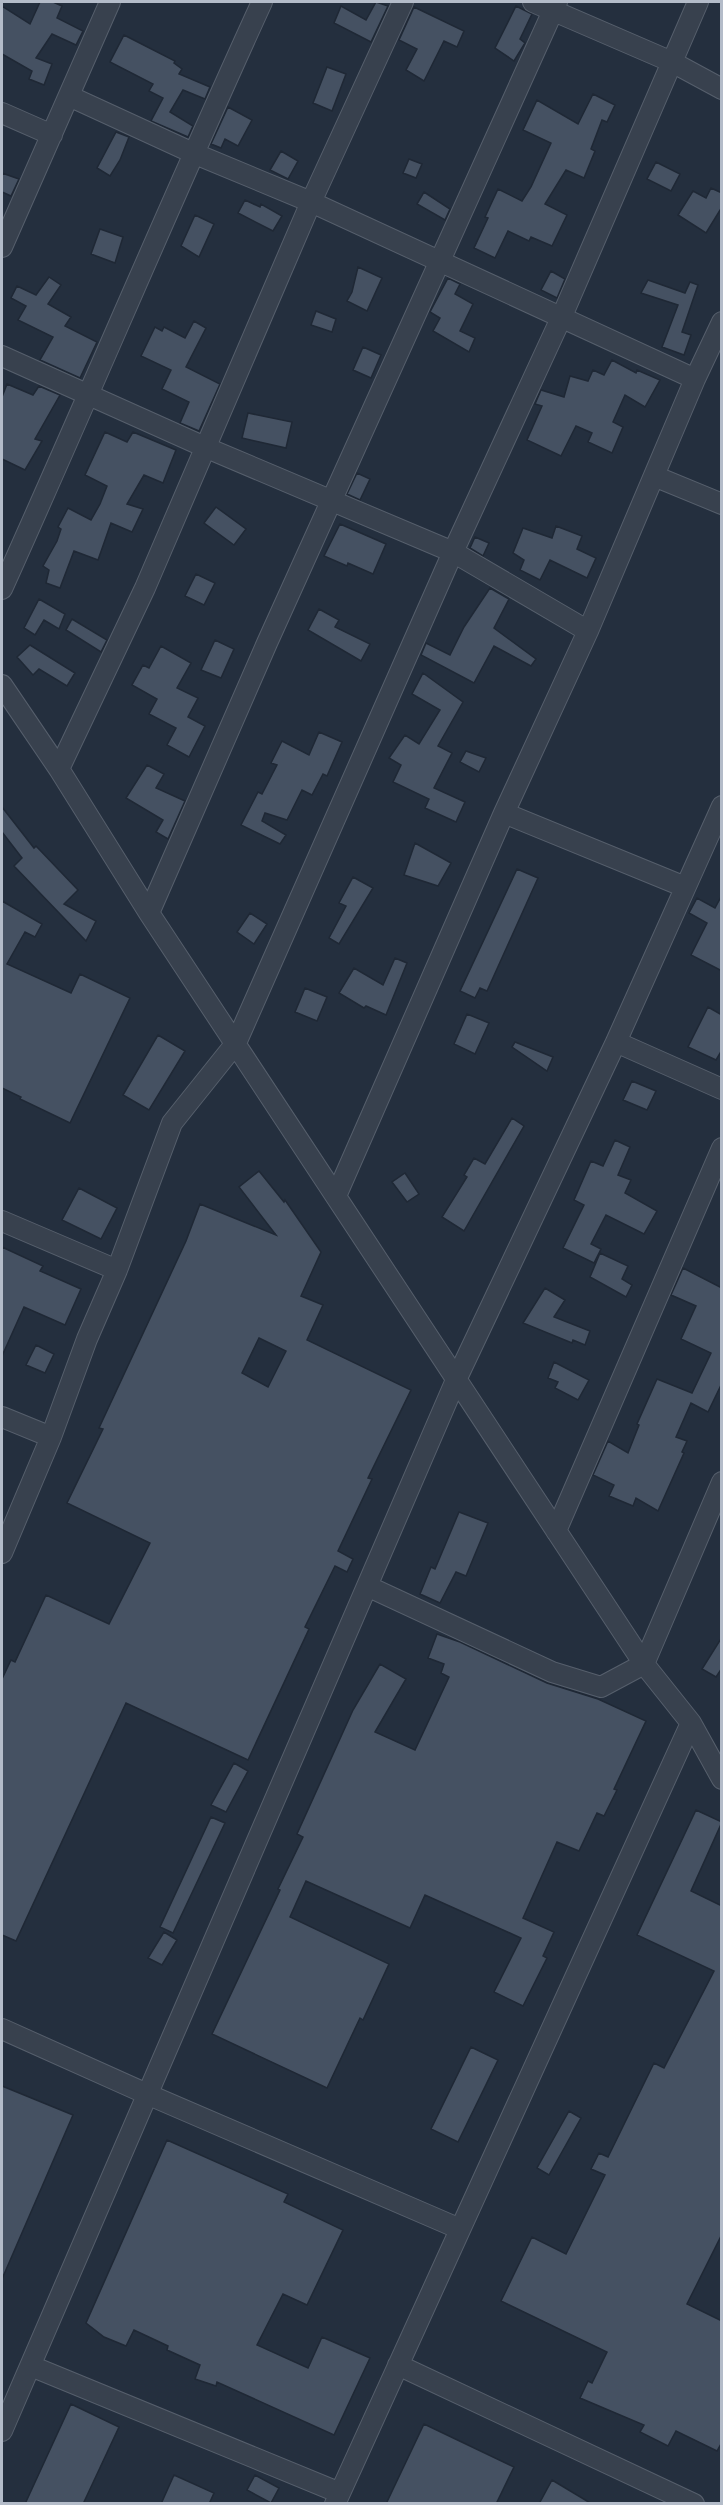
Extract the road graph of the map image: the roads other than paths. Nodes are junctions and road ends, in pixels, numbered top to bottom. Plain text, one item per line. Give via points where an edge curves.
1 (110, 2) edge
2 (262, 2) edge
3 (403, 2) edge
4 (532, 2) edge
5 (698, 2) edge
6 (555, 6) edge
7 (672, 62) junction
8 (722, 89) edge
9 (69, 96) junction
10 (2, 113) edge
11 (52, 135) junction
12 (193, 153) junction
13 (311, 202) junction
14 (2, 247) edge
15 (439, 262) junction
16 (562, 316) junction
17 (722, 322) edge
18 (2, 356) edge
19 (695, 379) junction
20 (89, 395) junction
21 (207, 448) junction
22 (654, 476) junction
23 (331, 500) junction
24 (722, 504) edge
25 (453, 552) junction
26 (2, 589) edge
27 (588, 631) junction
28 (2, 685) edge
29 (59, 769) junction
30 (722, 806) edge
31 (504, 813) junction
32 (685, 887) junction
33 (149, 913) junction
34 (616, 1042) junction
35 (236, 1043) junction
36 (722, 1089) edge
37 (722, 1148) edge
38 (336, 1196) junction
39 (2, 1221) edge
40 (117, 1270) junction
41 (456, 1380) junction
42 (2, 1417) edge
43 (51, 1437) junction
44 (722, 1482) edge
45 (556, 1531) junction
46 (2, 1553) edge
47 (367, 1586) junction
48 (644, 1664) junction
49 (691, 1723) junction
50 (722, 1779) edge
51 (2, 2029) edge
52 (147, 2094) junction
53 (460, 2229) junction
54 (398, 2365) junction
55 (31, 2366) junction
56 (2, 2431) edge
57 (338, 2498) edge
58 (694, 2504) edge

1 - 9 street
2 - 12 street
3 - 13 street
4 - 6 street
5 - 7 street
6 - 7 street
6 - 15 street
7 - 8 street
7 - 16 street
9 - 11 street
9 - 12 street
10 - 11 street
11 - 14 street
12 - 13 street
12 - 20 street
13 - 15 street
13 - 21 street
15 - 16 street
15 - 23 street
16 - 19 street
16 - 25 street
17 - 19 street
18 - 20 street
19 - 22 street
20 - 21 street
20 - 26 street
21 - 23 street
21 - 29 street
22 - 24 street
22 - 27 street
23 - 25 street
23 - 33 street
25 - 27 street
25 - 35 street
27 - 31 street
28 - 29 street
29 - 33 street
30 - 32 street
31 - 32 street
31 - 38 street
32 - 34 street
33 - 35 street
34 - 36 street
34 - 41 street
35 - 38 street
35 - 40 street via 172,1123
37 - 45 street
38 - 41 street
39 - 40 street
40 - 43 street
41 - 45 street
41 - 47 street
42 - 43 street
43 - 46 street
44 - 48 street
45 - 48 street
47 - 48 street via 552,1672 602,1687
47 - 52 street
48 - 49 street
49 - 50 street
49 - 53 street
51 - 52 street
52 - 53 street
52 - 55 street
53 - 54 street
54 - 57 street
54 - 58 street
55 - 56 street
55 - 57 street

